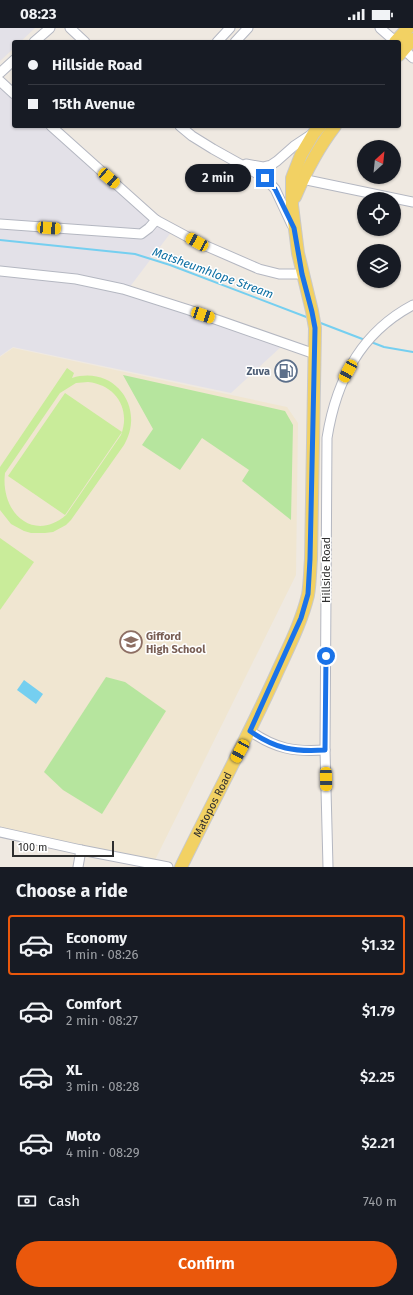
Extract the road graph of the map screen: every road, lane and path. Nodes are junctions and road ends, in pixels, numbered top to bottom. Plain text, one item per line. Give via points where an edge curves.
1 (50, 28) edge
2 (70, 28) edge
3 (230, 28) edge
4 (248, 28) edge
5 (380, 28) edge
6 (408, 28) edge
7 (413, 39) edge
8 (36, 40) edge
9 (83, 40) edge
10 (219, 40) edge
11 (237, 40) edge
12 (392, 40) edge
13 (401, 46) edge
14 (401, 47) edge
15 (12, 62) edge
16 (0, 73) edge
17 (0, 81) edge
18 (12, 92) edge
19 (53, 128) edge
20 (182, 128) edge
21 (333, 128) edge
22 (317, 130) edge
23 (238, 163) junction
24 (302, 179) junction
25 (413, 202) edge
26 (292, 205) junction
27 (156, 220) junction
28 (0, 224) edge
29 (294, 228) junction
30 (0, 271) edge
31 (302, 274) junction
32 (413, 305) edge
33 (315, 354) junction
34 (250, 731) junction
35 (325, 750) junction
36 (0, 832) edge
37 (81, 850) junction
38 (78, 867) edge
39 (168, 867) edge
40 (181, 867) edge
41 (328, 867) edge

1 - 8 street
2 - 9 street
3 - 10 street
4 - 11 street
5 - 12 street
6 - 13 main road
7 - 14 main road
15 - 16 street
17 - 18 street
19 - 27 street
20 - 23 street
21 - 24 main road via 323,141
22 - 23 street via 270,165 263,167
22 - 26 main road, Matopos Road via 301,155 292,178
23 - 29 street via 265,178 275,189
24 - 25 street
24 - 26 main road
26 - 29 main road, Matopos Road
27 - 28 street via 142,234
27 - 31 street via 197,242 259,269 279,274
29 - 31 main road, Matopos Road
30 - 33 street via 106,284 190,310
31 - 33 main road, Matopos Road via 315,328
32 - 35 street, Hillside Road via 372,335 356,355 339,388 330,418 327,438
33 - 34 main road, Matopos Road via 308,594 298,625
34 - 35 street via 284,748 305,752
34 - 40 main road, Matopos Road
35 - 41 street, Hillside Road
36 - 37 street
37 - 38 street
37 - 39 street

